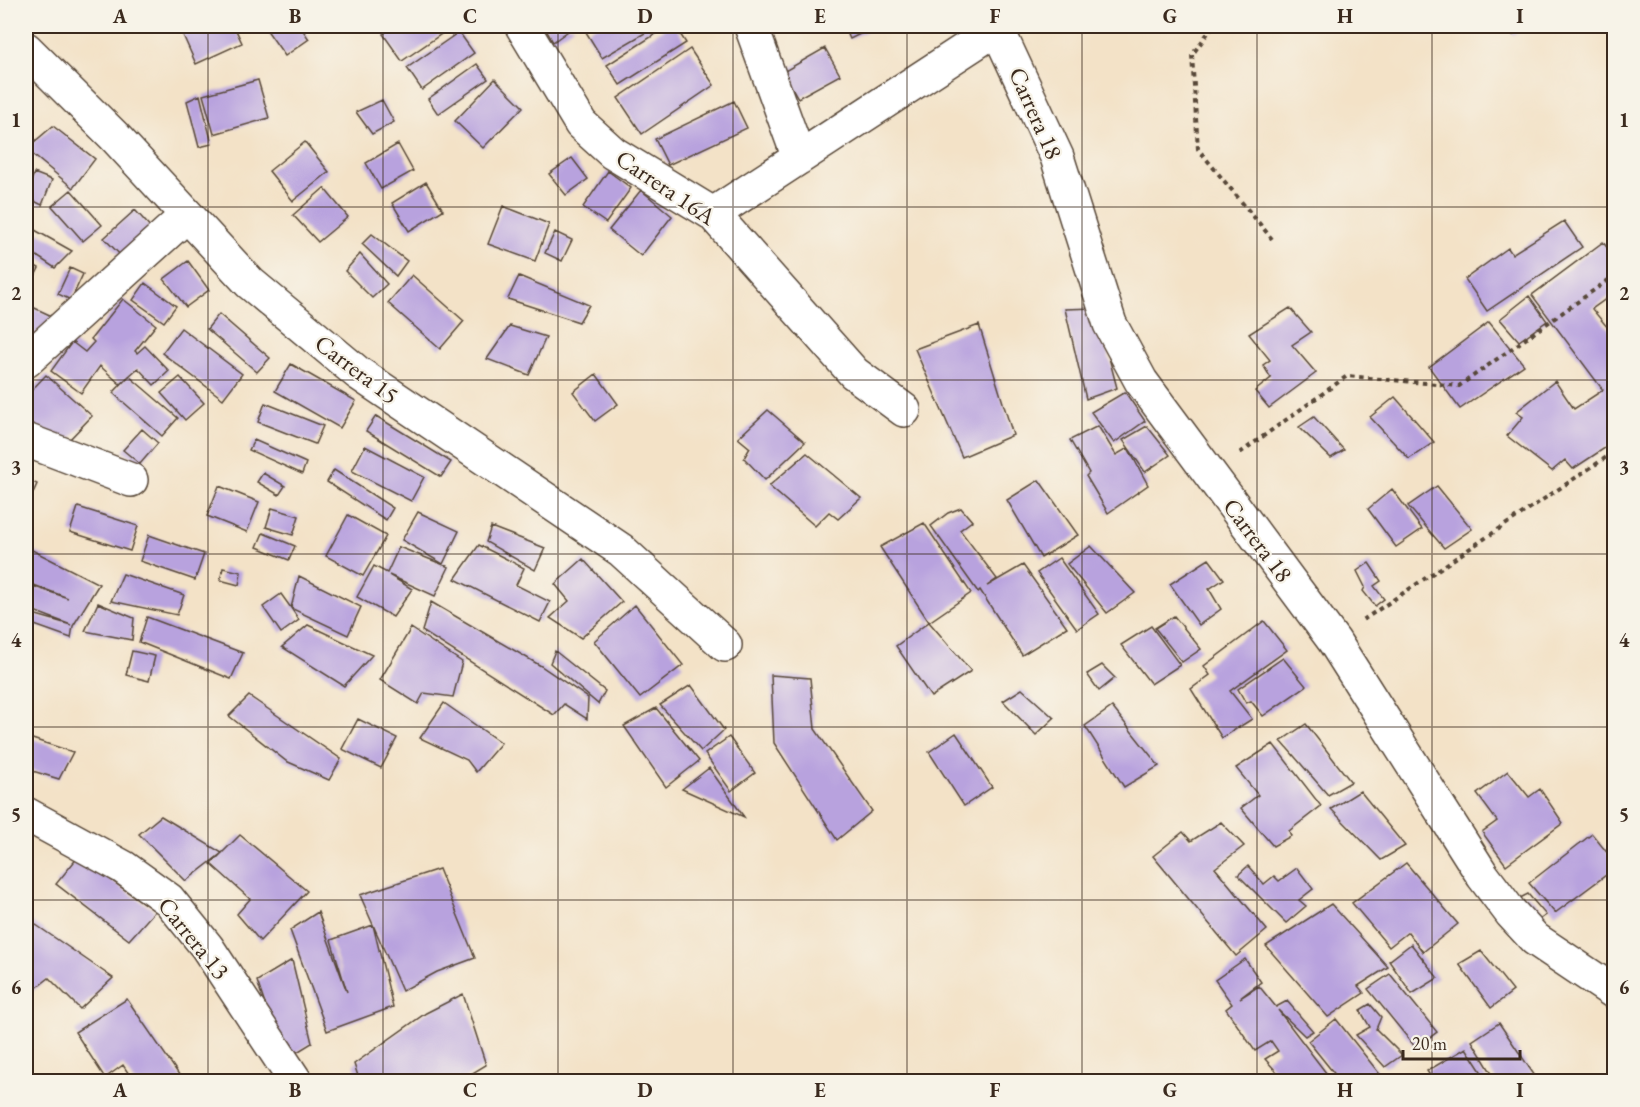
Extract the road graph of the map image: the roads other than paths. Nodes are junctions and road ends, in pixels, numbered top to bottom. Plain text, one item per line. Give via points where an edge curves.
1 (522, 26) edge
2 (751, 26) edge
3 (997, 27) edge
4 (32, 66) edge
5 (799, 158) junction
6 (713, 214) junction
7 (186, 216) junction
8 (26, 360) edge
9 (904, 410) dead end
10 (26, 440) edge
11 (131, 480) dead end
12 (725, 645) dead end
13 (26, 814) edge
14 (1614, 992) edge
15 (296, 1082) edge

1 - 6 street, Carrera 16A via 581,124 613,153
2 - 5 street
3 - 5 street
3 - 14 street, Carrera 18 via 1057,158 1118,343 1141,381 1334,641 1483,876 1511,913 1535,939
4 - 7 street, Carrera 15 via 114,136
5 - 6 street
6 - 9 street, Carrera 16A via 854,373
7 - 8 street
7 - 12 street, Carrera 15 via 250,284 358,374 621,550
10 - 11 street
13 - 15 street, Carrera 13 via 123,867 168,900 207,947

